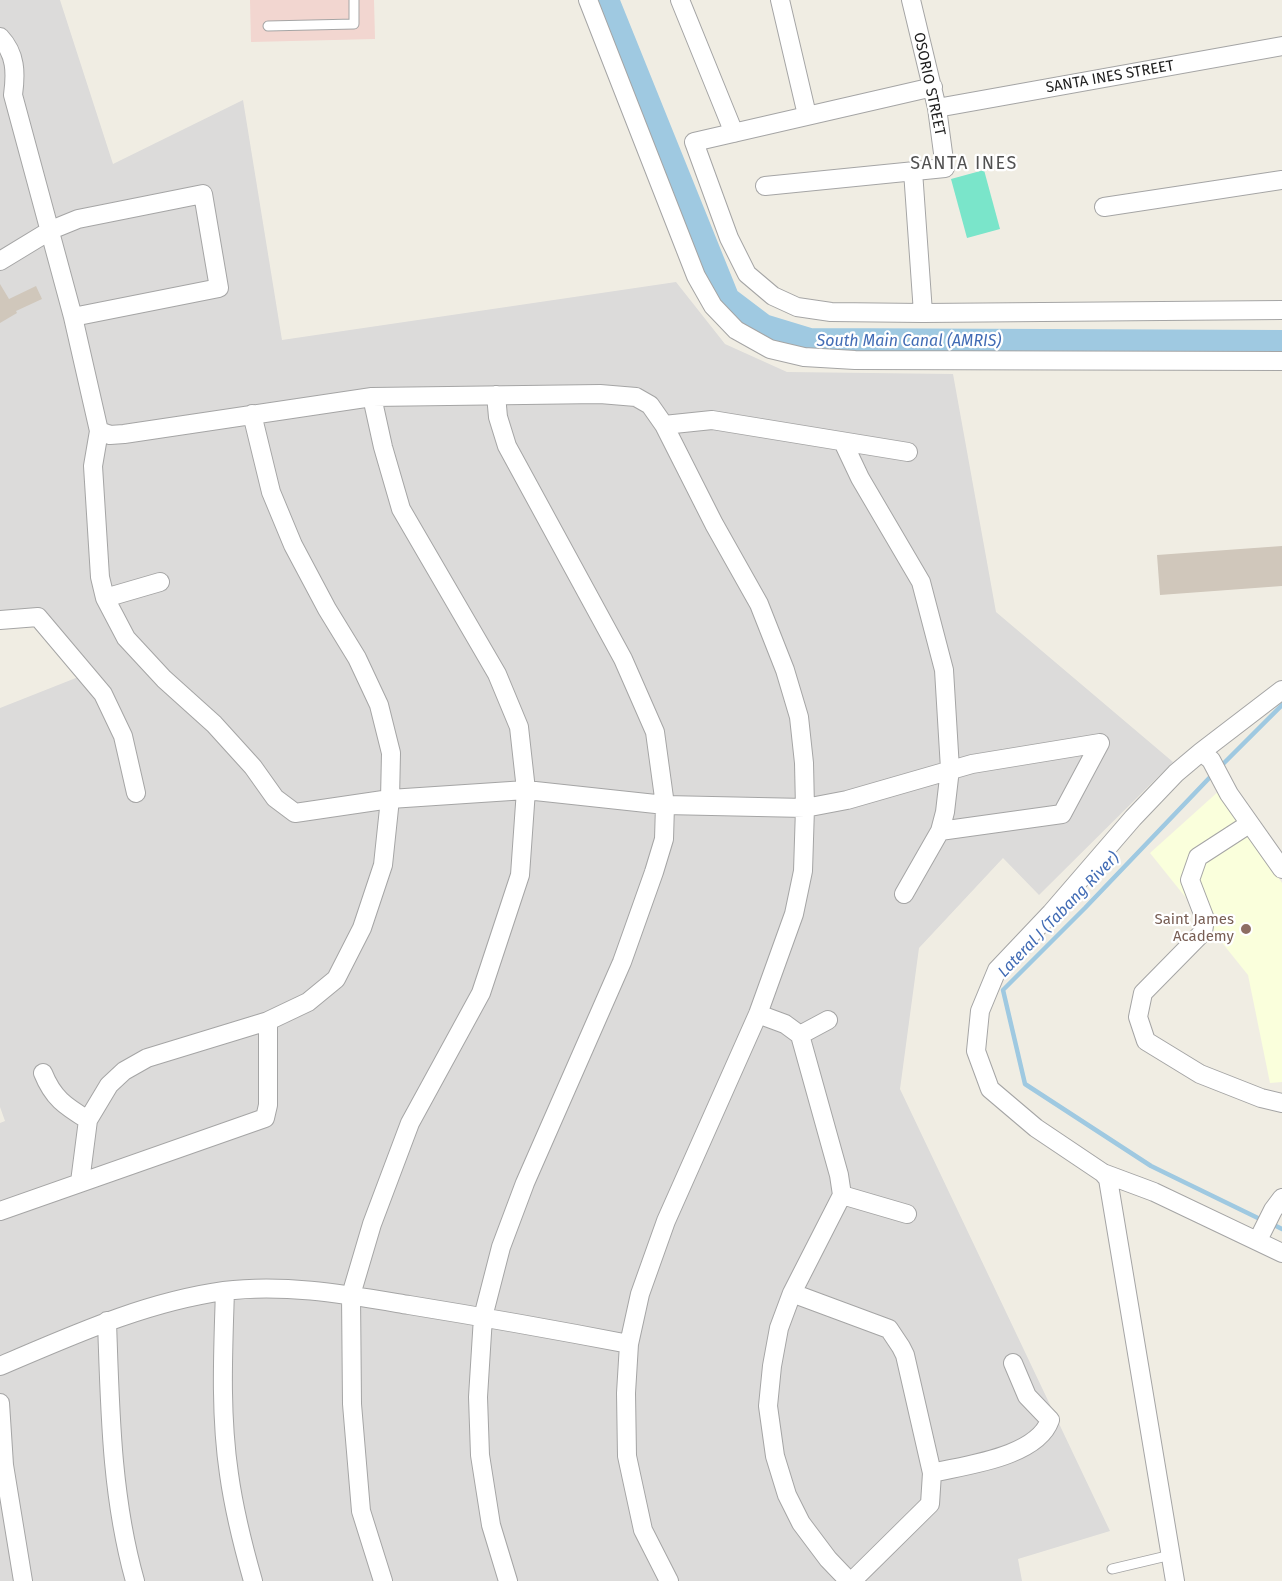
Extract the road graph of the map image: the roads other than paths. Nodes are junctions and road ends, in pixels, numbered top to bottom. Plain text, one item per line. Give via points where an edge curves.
1 (354, 0) edge
2 (588, 0) edge
3 (680, 0) edge
4 (780, 0) edge
5 (911, 0) edge
6 (268, 26) dead end
7 (0, 37) edge
8 (1282, 46) edge
9 (933, 87) junction
10 (7, 89) edge
11 (938, 108) junction
12 (807, 116) junction
13 (734, 132) junction
14 (913, 171) junction
15 (1282, 180) edge
16 (765, 186) dead end
17 (1104, 207) dead end
18 (51, 230) junction
19 (0, 261) edge
20 (1282, 310) edge
21 (923, 313) junction
22 (73, 317) junction
23 (1282, 361) edge
24 (496, 395) junction
25 (372, 397) junction
26 (252, 414) junction
27 (664, 424) junction
28 (99, 431) junction
29 (843, 442) junction
30 (908, 452) dead end
31 (160, 582) dead end
32 (105, 598) junction
33 (0, 620) edge
34 (1282, 690) edge
35 (1206, 756) junction
36 (950, 769) junction
37 (526, 790) junction
38 (136, 793) dead end
39 (390, 799) junction
40 (665, 805) junction
41 (805, 808) junction
42 (1249, 824) junction
43 (940, 831) junction
44 (1282, 869) edge
45 (904, 894) dead end
46 (758, 1014) junction
47 (828, 1020) dead end
48 (268, 1022) junction
49 (800, 1035) junction
50 (43, 1073) dead end
51 (1282, 1102) edge
52 (88, 1120) junction
53 (1103, 1173) junction
54 (80, 1182) junction
55 (842, 1195) junction
56 (1277, 1204) edge
57 (0, 1211) edge
58 (907, 1215) dead end
59 (1260, 1236) junction
60 (1282, 1252) edge
61 (225, 1291) junction
62 (792, 1293) junction
63 (351, 1295) junction
64 (483, 1317) junction
65 (107, 1321) junction
66 (629, 1344) junction
67 (1012, 1363) dead end
68 (0, 1366) edge
69 (0, 1402) edge
70 (932, 1473) junction
71 (1171, 1555) junction
72 (1112, 1569) dead end
73 (23, 1581) edge
74 (135, 1581) edge
75 (253, 1581) edge
76 (383, 1581) edge
77 (508, 1581) edge
78 (669, 1581) edge
79 (851, 1581) edge
80 (1175, 1581) edge

1 - 6 lane via 354,24
2 - 23 street via 696,276 713,306 735,330 770,349 804,357 855,360
3 - 13 street
4 - 12 street
5 - 9 street, OSORIO STREET
7 - 10 street via 9,46 16,73
8 - 11 street, SANTA INES STREET
9 - 11 street, OSORIO STREET
9 - 12 street
10 - 18 street
11 - 14 street, OSORIO STREET via 945,168
12 - 13 street
13 - 21 street via 694,142 729,238 747,274 773,296 797,307 831,312
14 - 16 street
14 - 21 street
15 - 17 street
18 - 19 street
18 - 22 street
18 - 22 street via 78,219 203,194 219,288
20 - 21 street
22 - 28 street
24 - 25 street
24 - 27 street via 636,397 650,405
24 - 40 street via 507,446 622,659 655,732
25 - 26 street
25 - 37 street via 401,509 497,674 519,727
26 - 28 street via 124,434
26 - 39 street via 270,492 293,545 379,705 391,753
27 - 29 street via 712,420
27 - 41 street via 759,604 785,670 799,717
28 - 32 street via 93,466 100,577
29 - 30 street
29 - 36 street via 921,582 944,670
31 - 32 street
32 - 39 street via 126,638 230,741 275,798 295,813
33 - 38 street via 38,617 103,694 123,736
34 - 35 street
35 - 42 street
35 - 53 street via 1176,773 997,970 980,1011 976,1051 990,1089 1036,1128
36 - 41 street via 847,800
36 - 43 street
36 - 43 street via 1100,743 1065,820
37 - 39 street
37 - 40 street
37 - 63 street via 520,875 481,993 410,1123 372,1224
39 - 48 street via 383,865 362,928 336,979 308,1002
40 - 41 street
40 - 64 street via 664,839 654,872 621,962 525,1183 501,1247
41 - 46 street via 803,871 794,914
42 - 44 street
42 - 51 street via 1198,856 1190,880 1205,919 1203,932 1143,993 1138,1017 1146,1041 1200,1074 1261,1098
43 - 45 street
46 - 49 street
46 - 66 street via 666,1221 640,1294
47 - 49 street
48 - 52 street via 147,1058 109,1085
48 - 54 street via 265,1118
49 - 55 street
50 - 52 street via 64,1106
52 - 54 street
53 - 59 street
53 - 71 street via 1108,1179
54 - 57 street
55 - 58 street
55 - 62 street
56 - 59 street
59 - 60 street
61 - 63 street via 274,1289
61 - 65 street via 177,1299
61 - 75 street via 222,1367 229,1473
62 - 70 street via 889,1329 905,1355
62 - 79 street via 779,1328 771,1376 768,1406 775,1456 801,1523 828,1559
63 - 64 street
63 - 76 street via 352,1404 361,1511
64 - 66 street
64 - 77 street via 478,1397 480,1455 491,1526
65 - 68 street
65 - 74 street via 111,1443 125,1545
66 - 78 street via 627,1456 643,1530
67 - 70 street via 1027,1396 1050,1420 1046,1432 1015,1453
69 - 73 street via 4,1465
70 - 79 street via 930,1504
71 - 72 lane
71 - 80 street

